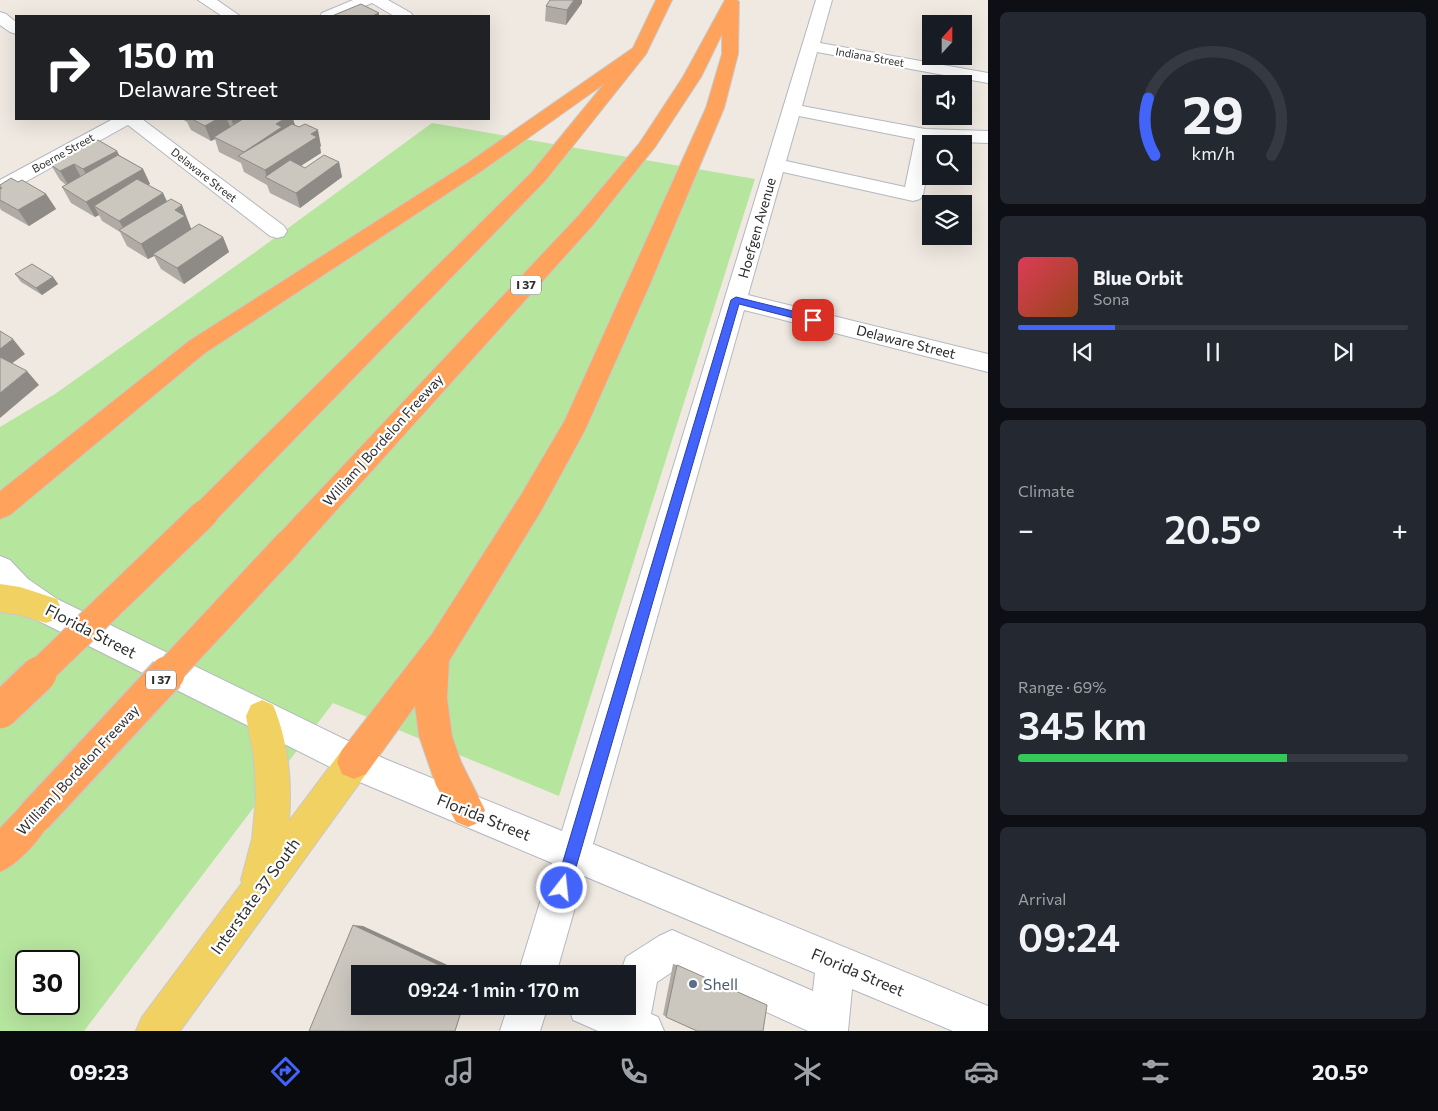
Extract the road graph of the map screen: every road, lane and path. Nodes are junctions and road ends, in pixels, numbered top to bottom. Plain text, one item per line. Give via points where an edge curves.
1 (206, 0) edge
2 (366, 0) edge
3 (377, 0) edge
4 (664, 0) edge
5 (824, 0) edge
6 (731, 1) edge
7 (230, 15) edge
8 (330, 15) edge
9 (403, 15) edge
10 (0, 16) edge
11 (15, 28) edge
12 (811, 46) junction
13 (640, 51) junction
14 (988, 78) edge
15 (792, 109) junction
16 (124, 120) edge
17 (132, 120) edge
18 (925, 135) edge
19 (972, 136) edge
20 (988, 137) edge
21 (922, 149) edge
22 (776, 165) junction
23 (0, 188) edge
24 (277, 231) dead end
25 (736, 300) junction
26 (988, 363) edge
27 (48, 467) junction
28 (0, 483) edge
29 (0, 506) edge
30 (0, 570) edge
31 (0, 598) edge
32 (46, 609) junction
33 (434, 656) junction
34 (0, 711) edge
35 (262, 716) junction
36 (354, 762) junction
37 (468, 810) junction
38 (572, 853) junction
39 (0, 854) edge
40 (253, 898) junction
41 (835, 962) junction
42 (540, 965) edge
43 (525, 1015) edge
44 (607, 1015) edge
45 (829, 1025) edge
46 (988, 1026) edge
47 (636, 1028) edge
48 (156, 1031) edge
49 (520, 1031) edge

1 - 7 street
2 - 8 street
3 - 9 street
4 - 13 highway
5 - 12 street, Hoefgen Avenue
6 - 33 highway via 730,54 715,108 635,293 576,423 531,504
6 - 39 highway, William J Bordelon Freeway / I 37, bridge via 692,77 656,131 586,220
10 - 11 street
12 - 14 street, Indiana Street
12 - 15 street, Hoefgen Avenue
13 - 27 highway via 473,168 197,347
13 - 34 highway, bridge via 538,177 204,514
15 - 18 street
15 - 22 street, Hoefgen Avenue
16 - 23 street, Boerne Street
17 - 24 street, Delaware Street
19 - 20 street
21 - 22 street via 912,195
22 - 25 street, Hoefgen Avenue
25 - 26 street, Delaware Street
25 - 38 street, Hoefgen Avenue
27 - 28 highway
27 - 29 highway
30 - 32 street, Florida Street
31 - 32 main road
32 - 35 street, Florida Street
33 - 36 highway
33 - 37 highway via 430,704 434,735 443,765
35 - 36 street, Florida Street
35 - 40 main road via 270,745 274,812 263,868
36 - 37 street, Florida Street
36 - 40 main road, Interstate 37 South
37 - 38 street, Florida Street
38 - 41 street, Florida Street
38 - 42 street, Hoefgen Avenue
40 - 48 main road, Interstate 37 South
41 - 45 street
41 - 46 street, Florida Street
43 - 49 street
44 - 47 street
45 - 47 street via 672,949 640,971

